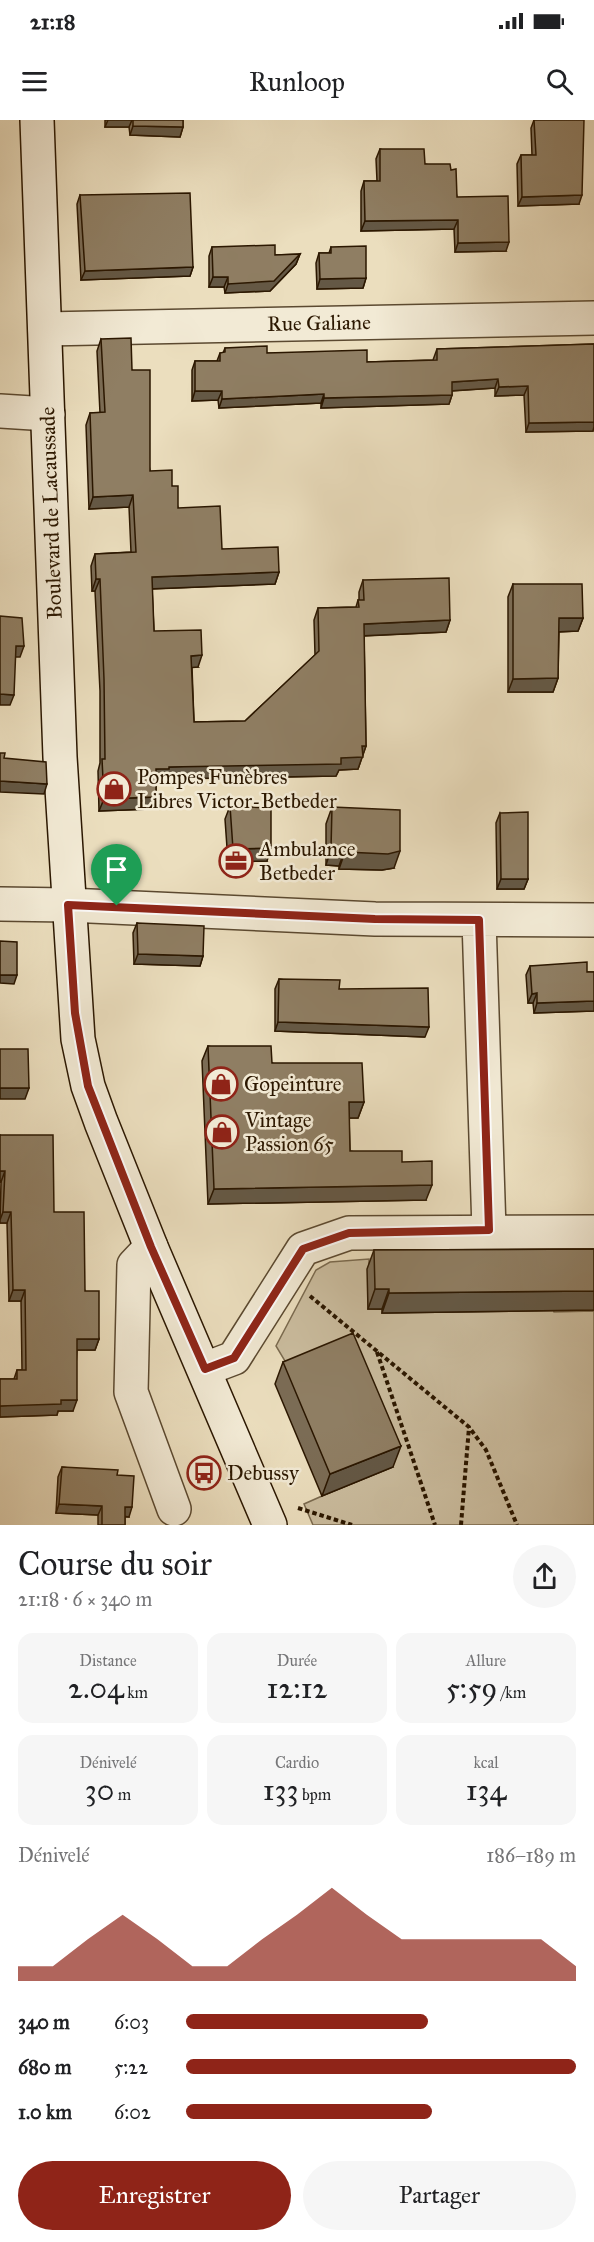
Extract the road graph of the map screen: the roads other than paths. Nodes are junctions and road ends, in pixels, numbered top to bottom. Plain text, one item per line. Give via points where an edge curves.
1 (37, 120) edge
2 (594, 318) edge
3 (45, 329) junction
4 (0, 411) edge
5 (48, 414) junction
6 (0, 904) edge
7 (68, 905) junction
8 (479, 920) junction
9 (594, 920) edge
10 (489, 1230) junction
11 (594, 1232) edge
12 (151, 1247) junction
13 (205, 1369) junction
14 (174, 1509) dead end
15 (270, 1525) edge

1 - 3 street, Boulevard de Lacaussade
2 - 3 street, Rue Galiane
3 - 5 street, Boulevard de Lacaussade
4 - 5 street
5 - 7 street, Boulevard de Lacaussade
6 - 7 street
7 - 8 street
7 - 12 street, Boulevard de Lacaussade via 75,1013 83,1064 101,1122
8 - 9 street
8 - 10 street
10 - 11 street
10 - 13 street via 349,1233 303,1249 234,1358
12 - 13 street, Boulevard de Lacaussade
12 - 14 street via 134,1265 131,1392
13 - 15 street, Boulevard de Lacaussade

